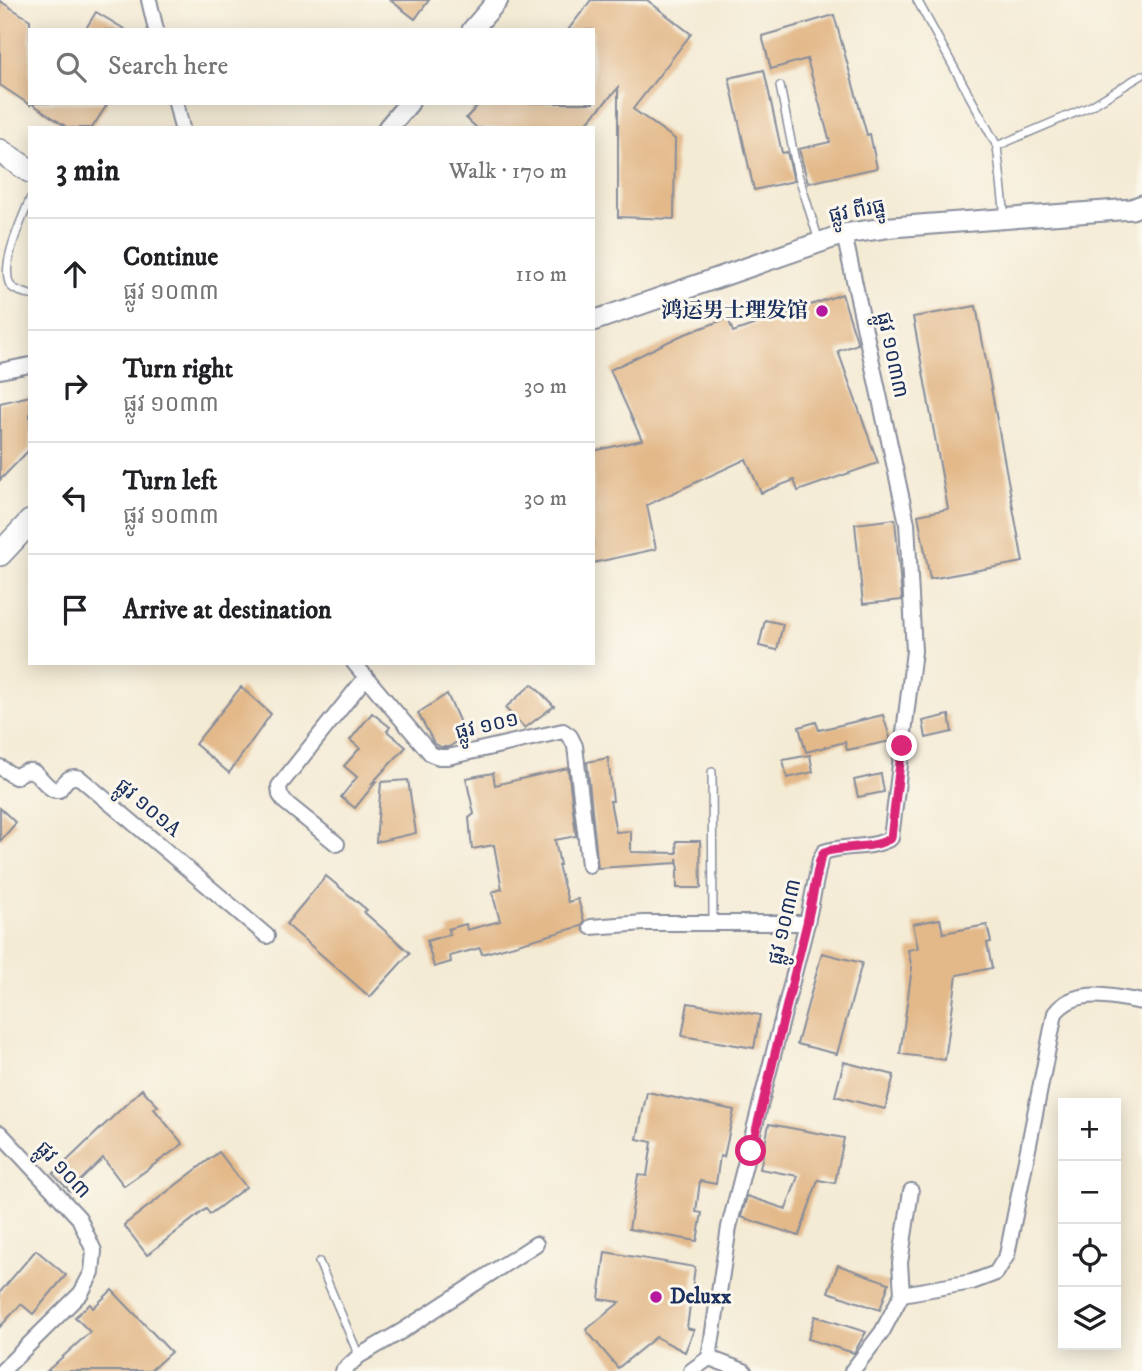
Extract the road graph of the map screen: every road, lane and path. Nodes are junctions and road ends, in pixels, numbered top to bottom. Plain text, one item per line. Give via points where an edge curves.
1 (149, 0) edge
2 (498, 0) edge
3 (917, 0) edge
4 (156, 28) edge
5 (474, 28) edge
6 (1142, 75) edge
7 (780, 86) dead end
8 (176, 105) edge
9 (407, 105) edge
10 (182, 126) edge
11 (390, 126) edge
12 (997, 146) junction
13 (0, 152) edge
14 (28, 170) edge
15 (28, 204) edge
16 (1142, 205) edge
17 (1005, 218) junction
18 (844, 234) junction
19 (819, 242) junction
20 (28, 294) edge
21 (595, 320) edge
22 (28, 365) edge
23 (0, 371) edge
24 (28, 524) edge
25 (0, 554) edge
26 (356, 665) edge
27 (366, 677) junction
28 (0, 767) edge
29 (712, 772) dead end
30 (337, 844) dead end
31 (589, 865) dead end
32 (713, 922) junction
33 (807, 923) junction
34 (591, 927) dead end
35 (267, 936) dead end
36 (1142, 1002) edge
37 (0, 1133) edge
38 (911, 1191) dead end
39 (536, 1244) dead end
40 (319, 1262) dead end
41 (902, 1294) junction
42 (359, 1356) junction
43 (709, 1358) junction
44 (2, 1371) edge
45 (343, 1371) edge
46 (691, 1371) edge
47 (744, 1371) edge
48 (852, 1371) edge

1 - 4 street
2 - 5 main road
3 - 12 lane
6 - 12 lane via 1091,106
7 - 19 lane via 797,171
8 - 10 street
9 - 11 main road
12 - 17 lane
13 - 14 main road
15 - 20 lane via 6,260 10,285
16 - 17 main road, ផ្លូវ ពីរធ្នូ
17 - 18 main road, ផ្លូវ ពីរធ្នូ
18 - 19 main road, ផ្លូវ ពីរធ្នូ
18 - 33 street, ផ្លូវ ១០៣៣ via 907,523 914,651 891,838 824,852
19 - 21 main road, ផ្លូវ ពីរធ្នូ
22 - 23 street
24 - 25 main road
26 - 27 street, ផ្លូវ ១០១
27 - 30 street via 279,786 285,802
27 - 31 street, ផ្លូវ ១០១ via 431,754 439,757 546,734 569,736 575,746
28 - 35 street, ផ្លូវ ១០១A via 15,777 29,769 54,790 69,777 80,778
29 - 32 lane
32 - 33 street
32 - 34 street
33 - 43 street, ផ្លូវ ១០៣៣ via 730,1227
36 - 41 street via 1078,997 1055,1013 1007,1255 996,1273 972,1282
37 - 44 street, ផ្លូវ ១០៣ via 79,1218 94,1251 92,1272 81,1293
38 - 41 street via 900,1263
39 - 42 street
40 - 42 lane
41 - 48 street via 882,1332
42 - 45 street
43 - 46 street
43 - 47 street

